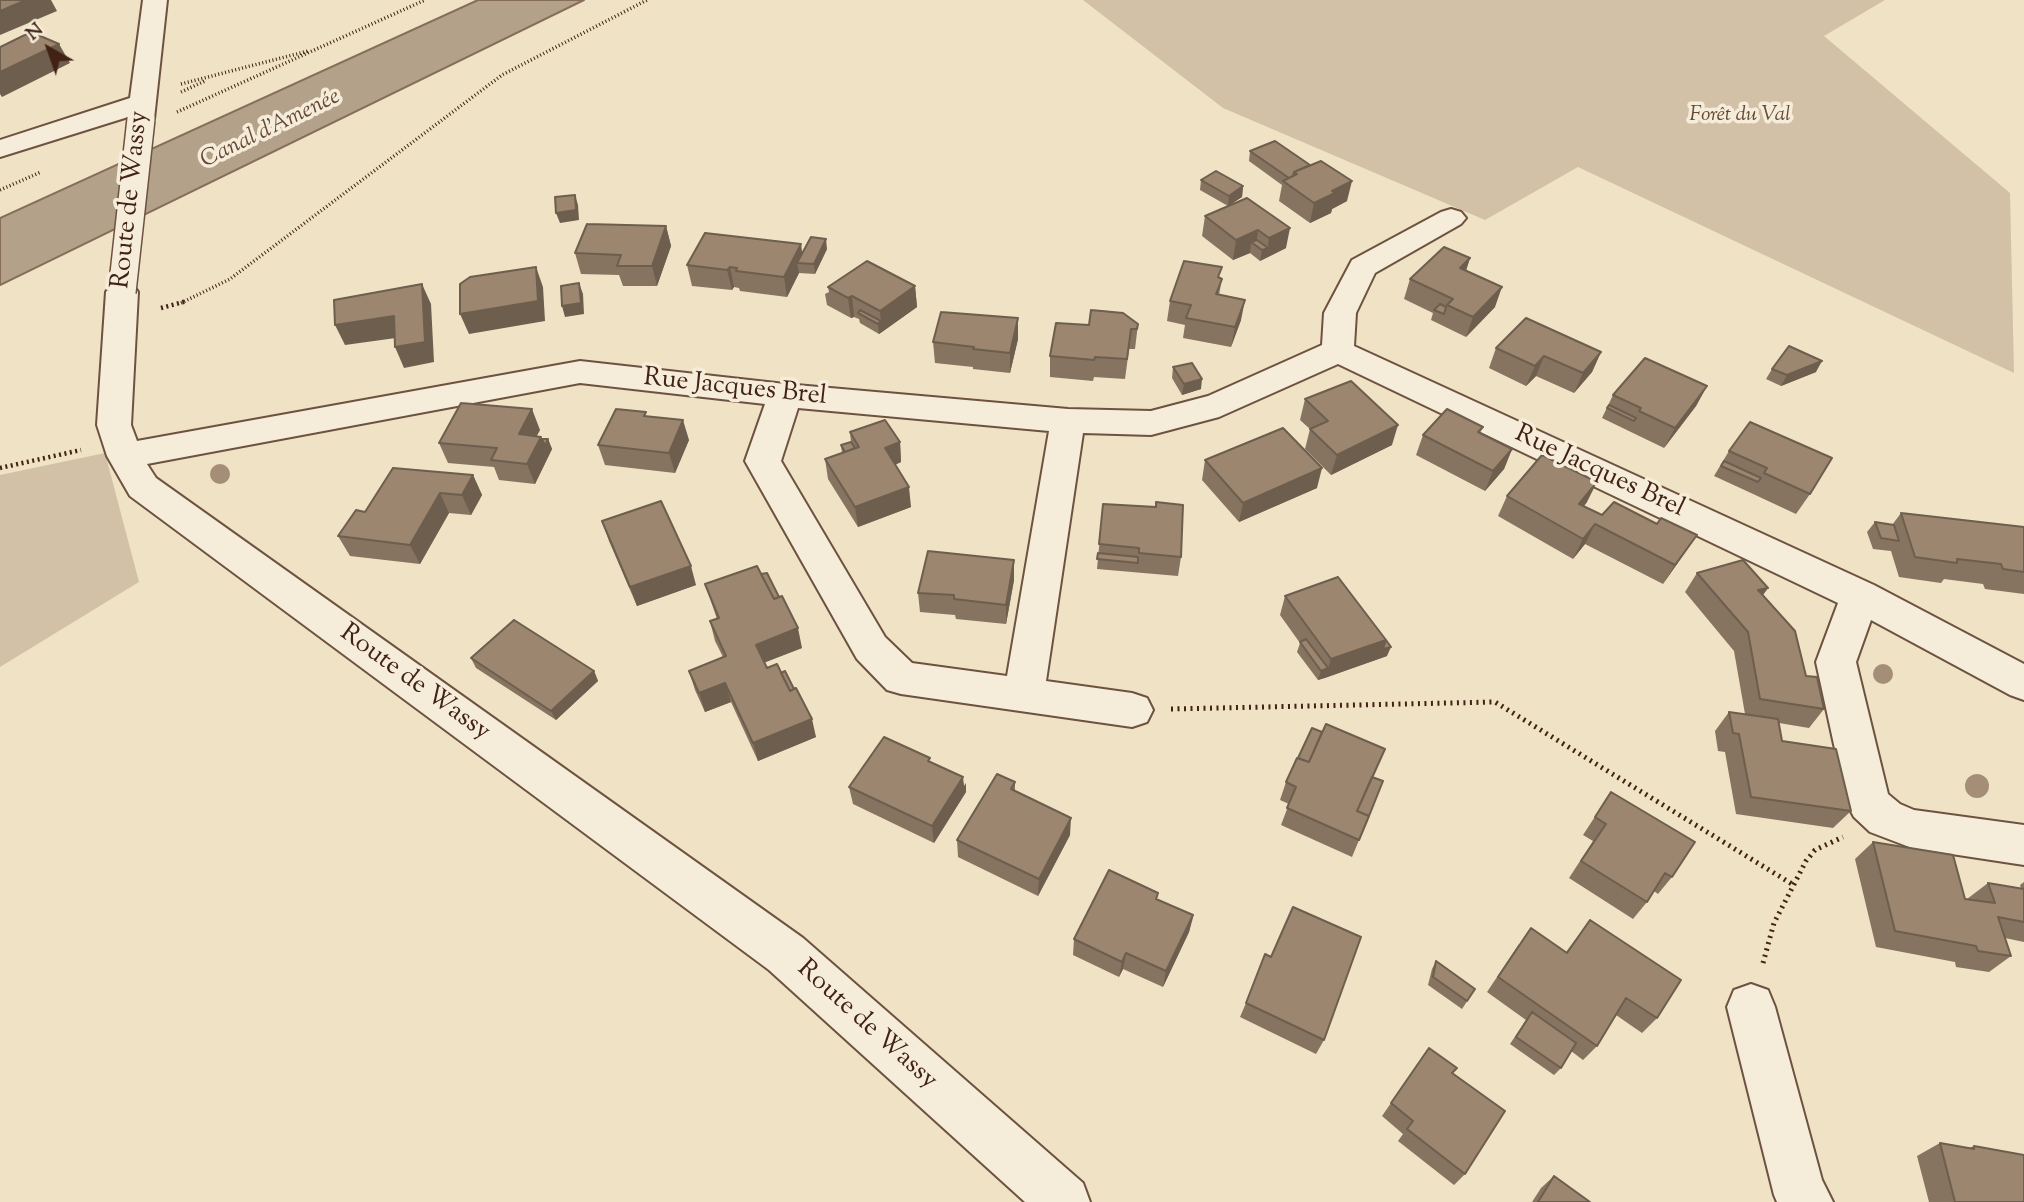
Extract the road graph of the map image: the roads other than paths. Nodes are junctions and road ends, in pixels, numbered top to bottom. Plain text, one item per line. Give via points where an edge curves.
1 (155, 0) edge
2 (150, 113) junction
3 (0, 149) edge
4 (1451, 218) dead end
5 (1338, 351) junction
6 (785, 395) junction
7 (1068, 421) junction
8 (122, 449) junction
9 (1860, 596) junction
10 (2024, 683) edge
11 (1024, 695) junction
12 (1132, 710) road end
13 (2024, 845) edge
14 (1751, 1007) road end
15 (1063, 1202) edge
16 (1808, 1202) edge

1 - 2 street, Route de Wassy
2 - 3 street
2 - 8 street, Route de Wassy, bridge via 121,306 114,425
4 - 5 street via 1363,267 1340,313
5 - 7 street, Rue Jacques Brel via 1219,405 1150,423
5 - 9 street, Rue Jacques Brel
6 - 7 street, Rue Jacques Brel
6 - 8 street, Rue Jacques Brel via 580,372
6 - 11 street via 763,461 871,649 901,678
7 - 11 street
8 - 15 street, Route de Wassy via 143,487 786,954
9 - 10 street, Rue Jacques Brel
9 - 13 street via 1836,662 1869,804 1885,818 1912,829
11 - 12 street
14 - 16 street via 1800,1195

